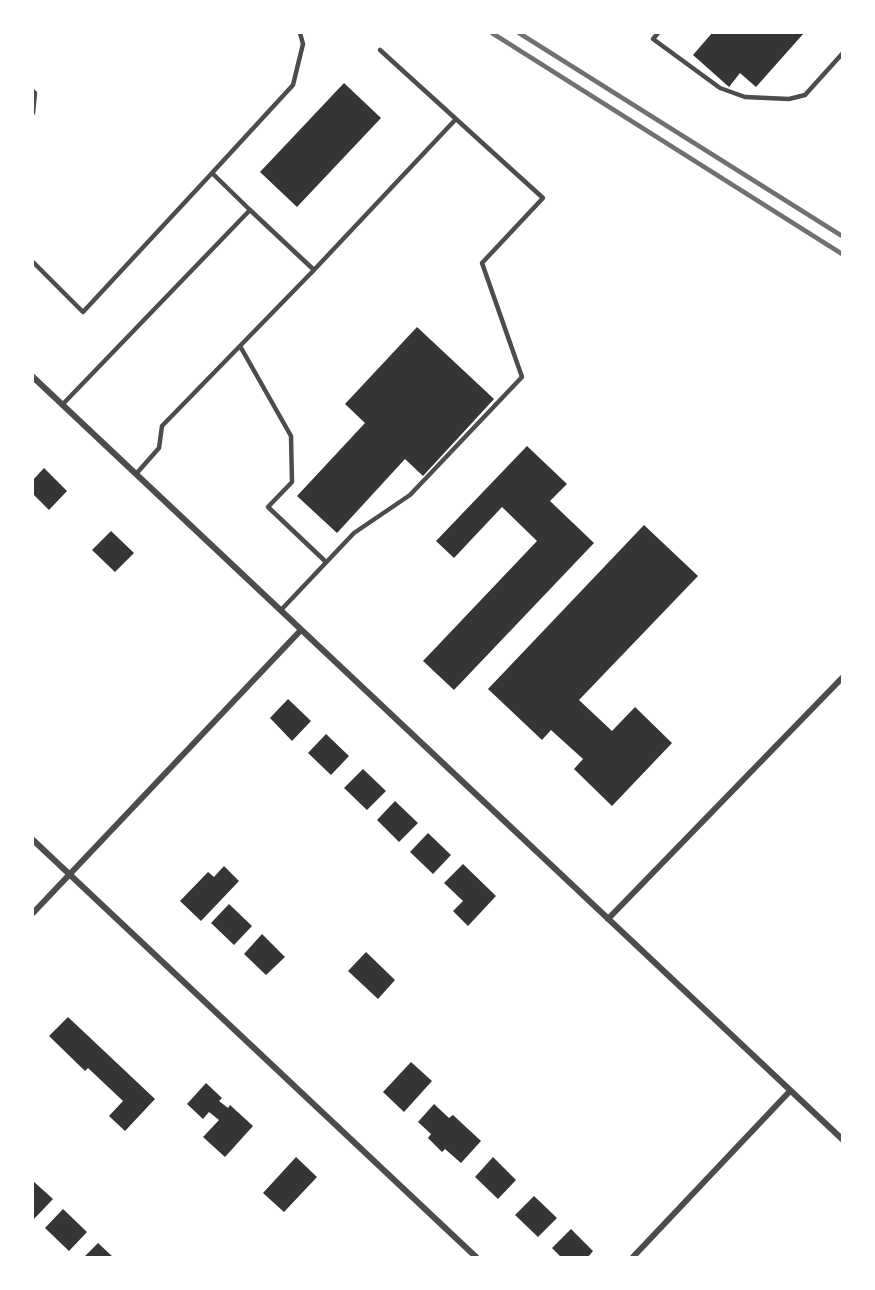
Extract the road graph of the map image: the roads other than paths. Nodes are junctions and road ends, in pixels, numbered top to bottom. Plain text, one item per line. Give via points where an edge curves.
1 (300, 33) edge
2 (658, 33) edge
3 (380, 50) dead end
4 (842, 54) edge
5 (33, 91) edge
6 (33, 113) edge
7 (456, 119) junction
8 (212, 173) junction
9 (250, 210) junction
10 (33, 262) edge
11 (314, 270) junction
12 (240, 346) junction
13 (33, 377) edge
14 (62, 405) junction
15 (136, 474) junction
16 (326, 562) junction
17 (281, 610) junction
18 (301, 630) junction
19 (842, 678) edge
20 (33, 840) edge
21 (70, 874) junction
22 (33, 913) edge
23 (608, 919) junction
24 (790, 1091) junction
25 (842, 1139) edge
26 (476, 1257) edge
27 (633, 1257) edge

1 - 8 lane via 303,44 293,86
2 - 4 lane via 653,39 720,88 745,97 789,99 805,94
3 - 7 lane
5 - 6 lane
7 - 11 lane
7 - 16 lane via 543,198 482,262 522,377 410,495 354,533
8 - 9 lane
8 - 10 lane via 83,312
9 - 11 lane
9 - 14 lane
11 - 12 lane
12 - 15 lane via 162,426 159,448
12 - 16 lane via 291,436 292,482 268,507
13 - 14 street
14 - 15 street
15 - 17 street
16 - 17 lane
17 - 18 street
18 - 21 street
18 - 23 street
19 - 23 street
20 - 21 street
21 - 22 street
21 - 26 street
23 - 24 street
24 - 25 street
24 - 27 street

